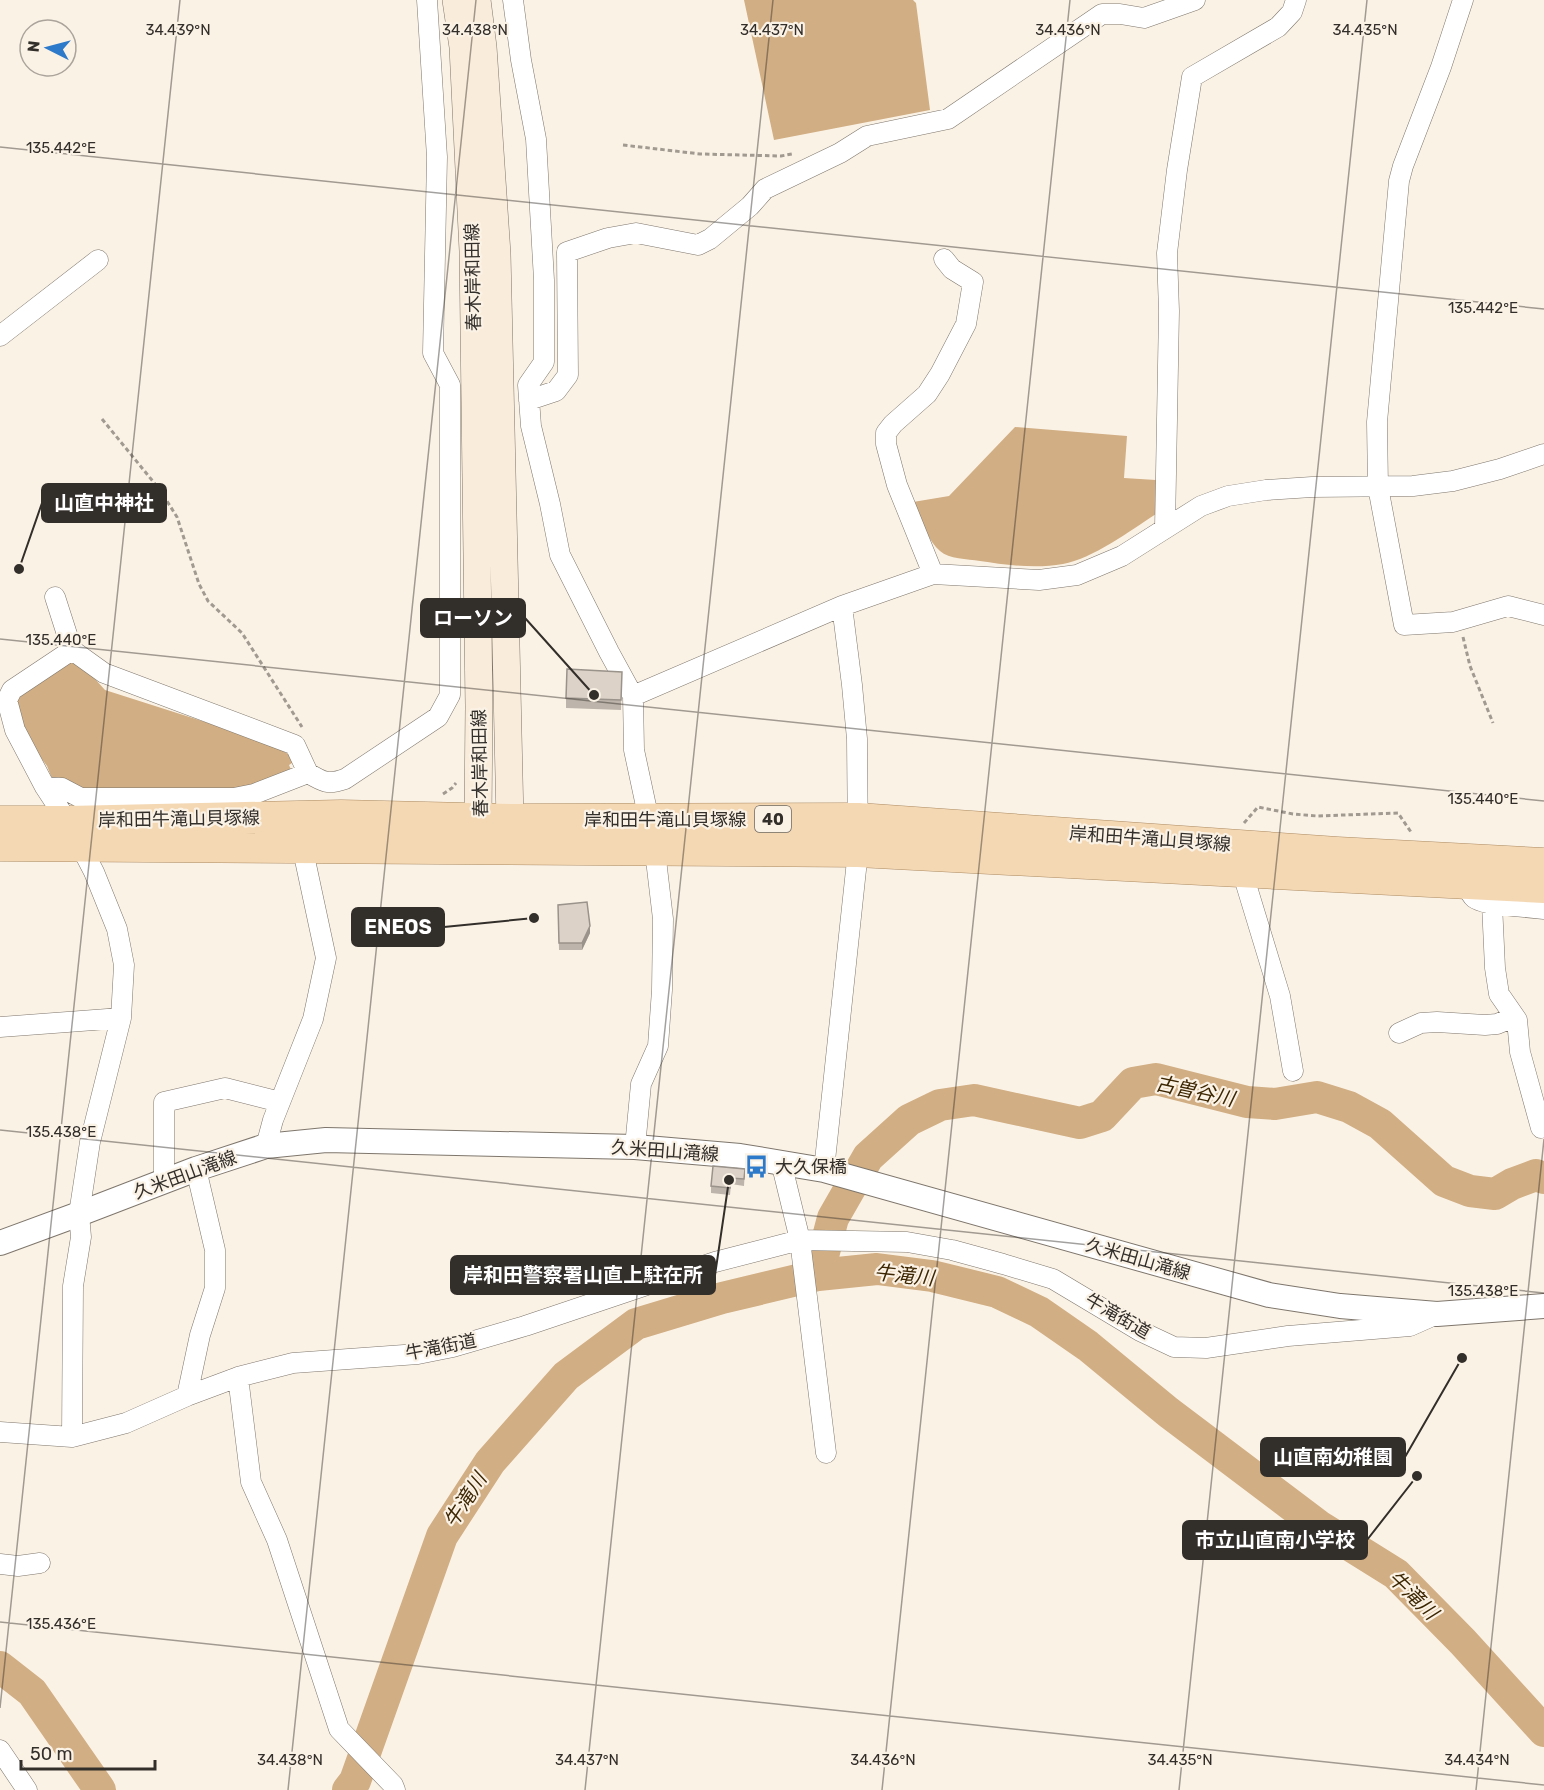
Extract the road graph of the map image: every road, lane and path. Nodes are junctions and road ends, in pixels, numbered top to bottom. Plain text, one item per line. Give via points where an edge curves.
1 (427, 0) edge
2 (456, 0) edge
3 (477, 0) edge
4 (513, 0) edge
5 (1195, 0) edge
6 (1296, 0) edge
7 (1463, 0) edge
8 (622, 145) dead end
9 (802, 151) dead end
10 (944, 259) dead end
11 (98, 261) dead end
12 (0, 336) edge
13 (529, 400) junction
14 (102, 419) dead end
15 (1544, 454) edge
16 (1378, 487) junction
17 (1165, 528) junction
18 (933, 574) junction
19 (55, 597) dead end
20 (842, 606) junction
21 (1544, 615) edge
22 (1458, 620) junction
23 (72, 650) junction
24 (633, 696) junction
25 (4, 701) edge
26 (1493, 723) dead end
27 (304, 731) dead end
28 (308, 773) junction
29 (335, 782) junction
30 (45, 787) junction
31 (341, 816) junction
32 (478, 819) junction
33 (858, 819) junction
34 (510, 820) junction
35 (649, 820) junction
36 (0, 822) edge
37 (74, 833) junction
38 (0, 845) edge
39 (1225, 845) junction
40 (302, 846) junction
41 (493, 849) junction
42 (655, 850) junction
43 (858, 851) junction
44 (1428, 858) junction
45 (1544, 864) edge
46 (1242, 871) junction
47 (1466, 883) junction
48 (1544, 888) edge
49 (1492, 904) junction
50 (1544, 909) edge
51 (1514, 1017) junction
52 (121, 1018) junction
53 (0, 1027) edge
54 (1399, 1033) dead end
55 (1293, 1071) dead end
56 (280, 1102) junction
57 (1541, 1128) dead end
58 (266, 1146) junction
59 (635, 1147) junction
60 (781, 1162) junction
61 (196, 1169) junction
62 (832, 1173) junction
63 (164, 1182) junction
64 (80, 1215) junction
65 (0, 1243) edge
66 (801, 1244) junction
67 (1340, 1306) junction
68 (1544, 1306) edge
69 (1437, 1314) junction
70 (1335, 1332) junction
71 (238, 1377) junction
72 (188, 1396) junction
73 (0, 1432) edge
74 (72, 1437) junction
75 (826, 1453) dead end
76 (40, 1563) dead end
77 (0, 1564) edge
78 (0, 1750) edge
79 (394, 1788) edge
80 (27, 1790) edge

1 - 29 street via 437,157 433,353 450,385 450,695 438,717
2 - 32 main road, 春木岸和田線 via 463,47 473,251
3 - 34 main road, 春木岸和田線 via 497,254
4 - 13 street via 536,140 544,280 544,362 528,385
5 - 13 street via 1144,18 1102,14 948,119 867,136 765,189 750,206 698,245 636,233 567,252 568,375 556,391
6 - 17 street via 1292,12 1278,27 1192,77 1167,253
7 - 16 street via 1399,180 1377,422
8 - 9 path via 700,154 780,156
10 - 18 street via 973,282 966,324 927,394 886,433 897,485
11 - 12 street
13 - 24 street via 531,426 560,555
14 - 27 path via 160,490 177,517 208,601 242,633
15 - 16 street via 1452,481
16 - 17 street via 1289,488 1228,496
16 - 22 street via 1404,626
17 - 18 street via 1122,556 1077,575 1039,580
18 - 20 street
19 - 23 street
20 - 24 street
20 - 33 street via 857,739
21 - 22 street via 1508,606
22 - 26 path via 1470,666
23 - 25 street via 12,690
23 - 28 street via 104,673 295,745
24 - 35 street via 634,750
25 - 30 street
28 - 29 street via 324,782
28 - 30 street via 234,798 81,798 62,788
29 - 31 street
30 - 37 street
31 - 32 main road, 岸和田牛滝山貝塚線 / 40
31 - 37 main road, 岸和田牛滝山貝塚線 / 40
32 - 34 main road, 岸和田牛滝山貝塚線 / 40
32 - 41 main road, 春木岸和田線
33 - 35 main road, 岸和田牛滝山貝塚線 / 40
33 - 39 main road, 岸和田牛滝山貝塚線 / 40
33 - 43 street
34 - 35 main road, 岸和田牛滝山貝塚線 / 40
34 - 41 main road, 春木岸和田線
36 - 37 main road, 岸和田牛滝山貝塚線 / 40
37 - 38 main road, 岸和田牛滝山貝塚線 / 40
37 - 40 main road, 岸和田牛滝山貝塚線 / 40
37 - 52 street via 117,929 124,965
39 - 44 main road, 岸和田牛滝山貝塚線 / 40
39 - 44 path via 1258,807 1317,816 1398,813
40 - 41 main road, 岸和田牛滝山貝塚線 / 40
40 - 56 street via 326,958 313,1019
41 - 42 main road, 岸和田牛滝山貝塚線 / 40
42 - 43 main road, 岸和田牛滝山貝塚線 / 40
42 - 59 street via 663,919 662,990 658,1046 641,1084
43 - 46 main road, 岸和田牛滝山貝塚線 / 40
43 - 62 street
44 - 45 main road, 岸和田牛滝山貝塚線 / 40
46 - 47 main road, 岸和田牛滝山貝塚線 / 40
46 - 55 street via 1280,996
47 - 48 main road, 岸和田牛滝山貝塚線 / 40
47 - 49 street via 1474,899
49 - 50 street
49 - 51 street via 1499,994
51 - 54 street via 1485,1025 1421,1023
51 - 57 street
52 - 53 street
52 - 64 street via 90,1142
56 - 58 street
56 - 63 street via 225,1088 164,1102
58 - 59 street, 久米田山滝線 via 326,1140
58 - 61 street, 久米田山滝線
59 - 60 street, 久米田山滝線
60 - 62 street, 久米田山滝線
60 - 66 street
61 - 63 street, 久米田山滝線
61 - 72 street via 215,1250 215,1288 200,1335
62 - 67 street, 久米田山滝線 via 1269,1295
63 - 64 street, 久米田山滝線
64 - 65 street, 久米田山滝線
64 - 74 street via 81,1237 73,1286
66 - 70 street, 牛滝街道 via 907,1242 952,1250 1053,1279 1174,1347 1206,1348
66 - 71 street, 牛滝街道 via 715,1262 453,1347 418,1354 293,1363
66 - 75 street
67 - 69 street, 久米田山滝線
67 - 70 street
68 - 69 street, 久米田山滝線
69 - 70 street, 牛滝街道 via 1410,1326
71 - 72 street, 牛滝街道
71 - 79 street via 250,1482 277,1540 339,1729
72 - 74 street, 牛滝街道 via 126,1423
73 - 74 street, 牛滝街道
76 - 77 street
78 - 80 street

